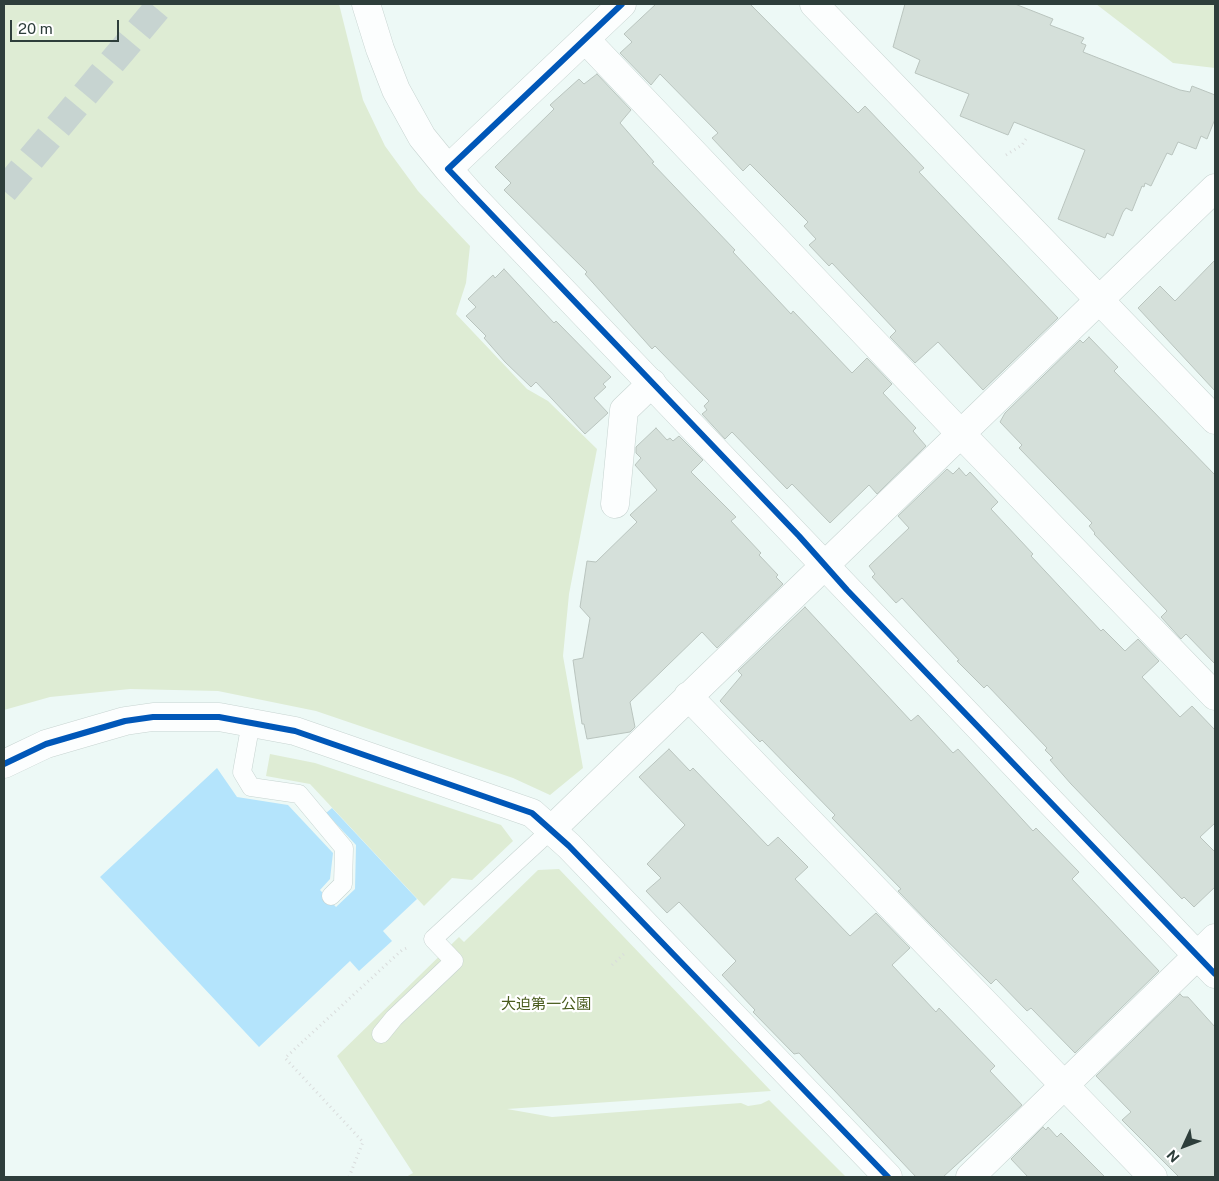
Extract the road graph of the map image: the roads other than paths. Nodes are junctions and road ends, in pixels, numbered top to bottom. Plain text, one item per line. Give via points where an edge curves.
1 (366, 4) edge
2 (622, 4) edge
3 (814, 4) edge
4 (585, 39) junction
5 (448, 168) junction
6 (1215, 188) edge
7 (1099, 300) junction
8 (652, 383) junction
9 (1215, 420) edge
10 (961, 434) junction
11 (615, 504) dead end
12 (826, 566) junction
13 (688, 696) junction
14 (1215, 696) edge
15 (251, 722) junction
16 (4, 764) edge
17 (552, 829) junction
18 (331, 896) dead end
19 (1209, 956) edge
20 (382, 1034) dead end
21 (1065, 1084) junction
22 (888, 1177) edge
23 (970, 1177) edge
24 (1153, 1177) edge

1 - 5 street via 396,90 422,137
2 - 4 street
3 - 7 street
4 - 5 street
4 - 10 street
5 - 8 street
6 - 7 street
7 - 9 street
7 - 10 street
8 - 11 street via 624,410
8 - 12 street
10 - 12 street
10 - 14 street
12 - 13 street
12 - 19 street
13 - 17 street
13 - 21 street
15 - 16 street via 186,716 124,720 46,744
15 - 17 street via 295,731 532,813
15 - 18 lane via 242,772 252,787 299,794 344,848 342,884
17 - 20 lane via 432,939 454,961 394,1018
17 - 22 street
19 - 21 street
21 - 23 street
21 - 24 street

